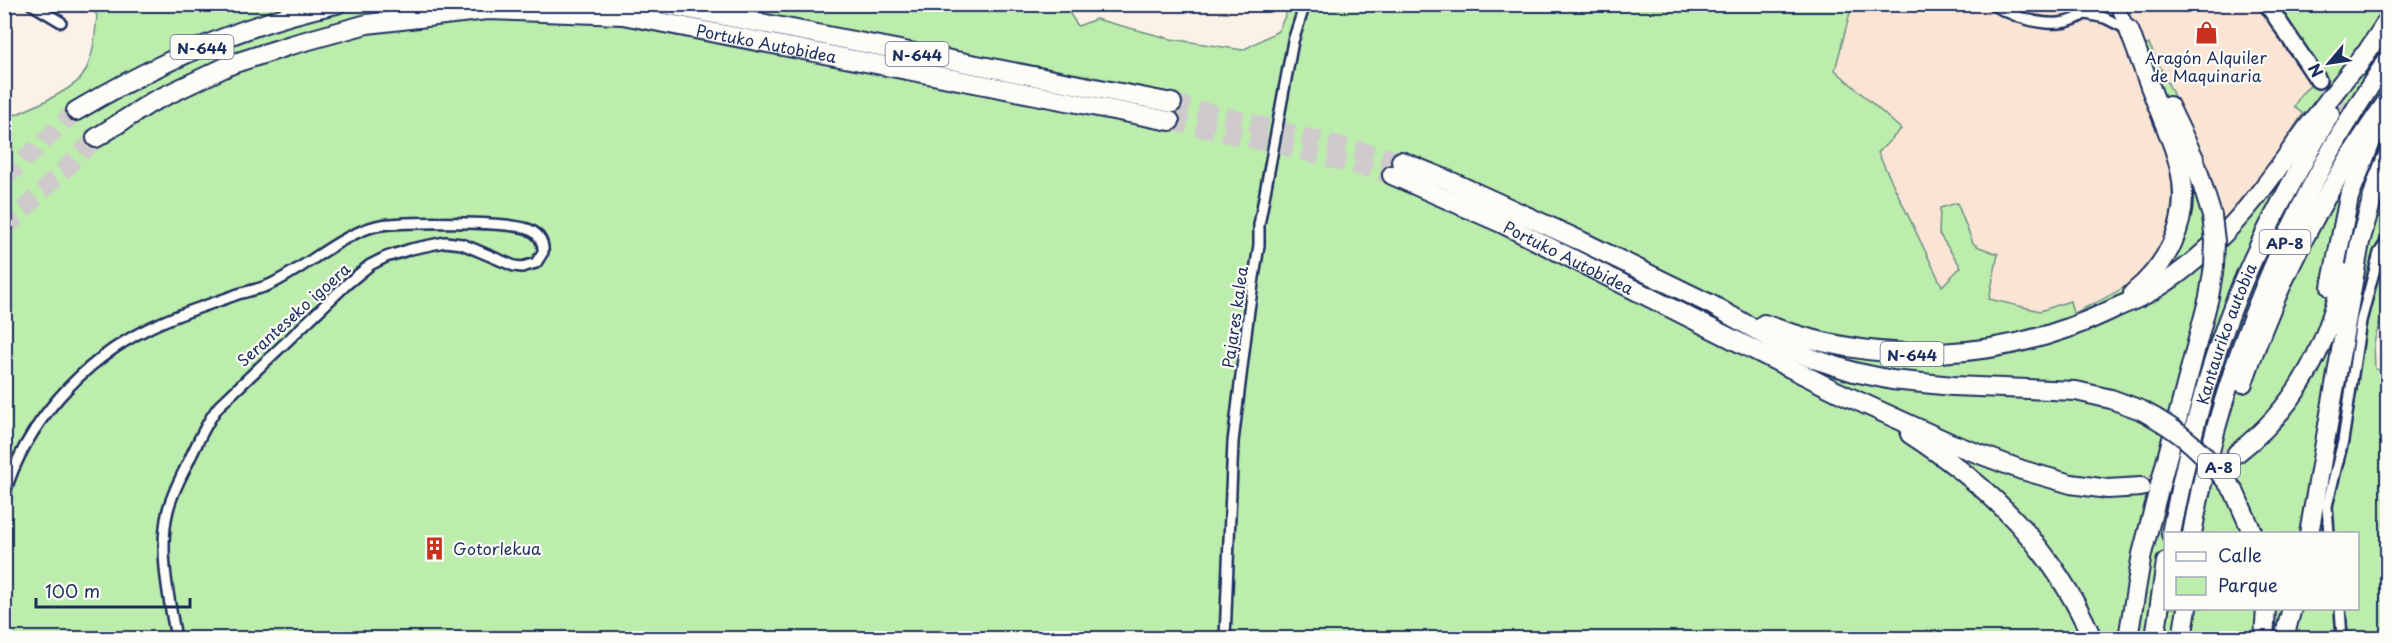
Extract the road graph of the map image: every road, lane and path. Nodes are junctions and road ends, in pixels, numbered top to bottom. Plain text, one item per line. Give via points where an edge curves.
1 (31, 4) edge
2 (337, 4) edge
3 (663, 4) edge
4 (1305, 4) edge
5 (1991, 4) edge
6 (2094, 4) edge
7 (2116, 4) edge
8 (2267, 4) edge
9 (2278, 4) edge
10 (2086, 15) junction
11 (2388, 20) edge
12 (61, 22) dead end
13 (2129, 30) junction
14 (2363, 56) junction
15 (2388, 59) edge
16 (2388, 102) edge
17 (76, 111) tunnel mouth
18 (96, 138) tunnel mouth
19 (2388, 144) edge
20 (2388, 155) edge
21 (2388, 238) edge
22 (1712, 305) junction
23 (2113, 309) junction
24 (2321, 342) junction
25 (1836, 391) junction
26 (2237, 453) tunnel mouth
27 (2141, 488) tunnel mouth
28 (4, 496) edge
29 (2170, 532) edge
30 (2192, 532) edge
31 (2203, 532) edge
32 (2252, 532) edge
33 (2309, 532) edge
34 (2329, 532) edge
35 (2164, 576) edge
36 (2186, 610) edge
37 (2266, 610) edge
38 (2292, 610) edge
39 (2340, 610) edge
40 (2183, 634) edge
41 (176, 639) edge
42 (1225, 639) edge
43 (2092, 639) edge
44 (2128, 639) edge
45 (2155, 639) edge
46 (2264, 639) edge
47 (2284, 639) edge
48 (2342, 639) edge

1 - 12 street
2 - 17 highway, N-644 via 267,22 171,59
3 - 18 highway, Portuko Autobidea / N-644 via 1171,112 623,15 487,10 367,24 232,64 152,102
4 - 42 street, Pajares kalea via 1293,41 1259,225 1233,442
5 - 10 street via 2046,24
6 - 10 street
7 - 13 street
8 - 9 main road via 2322,77
10 - 13 street via 2105,18
11 - 14 highway, Kantauriko autobia / A-8
13 - 23 highway, N-644 via 2173,147 2182,181 2182,203 2175,235 2163,262 2142,286
13 - 44 highway, bridge via 2194,158 2212,216 2215,241 2209,297 2142,554
14 - 23 highway, N-644 via 2213,245 2170,279
14 - 29 highway, Kantauriko autobia / A-8 via 2290,183 2252,261 2191,436
15 - 30 highway, AP-8 via 2309,191 2272,270 2239,355 2213,440
16 - 24 highway via 2349,198
16 - 31 highway, Kantauriko autobia / A-8 via 2353,149 2282,283 2238,399
19 - 24 highway via 2365,195 2339,294
20 - 33 highway via 2361,242
21 - 34 street via 2379,253 2361,321 2343,441 2327,506
22 - 23 highway, N-644 via 1826,344 1926,355 1971,352 2042,338
22 - 25 highway, Portuko Autobidea / N-644 via 1450,181 1396,168
22 - 32 highway, bridge via 1785,346 1854,372 1920,384 2076,391 2141,410 2186,438 2210,460 2234,491
24 - 26 highway via 2302,384 2284,408
25 - 27 highway, N-644 via 1950,443 2022,470 2088,487
25 - 43 highway, N-644 via 1940,454 1982,486 2039,549 2064,584
28 - 41 street, Seranteseko igoera via 21,451 68,387 112,351 150,327 267,286 374,226 472,224 525,228 536,234 542,241 543,252 530,266 514,266 462,244 445,242 411,249 370,265 305,321 219,406 172,498 165,529 166,586
35 - 45 highway
36 - 40 highway
37 - 46 highway
38 - 47 highway
39 - 48 street

